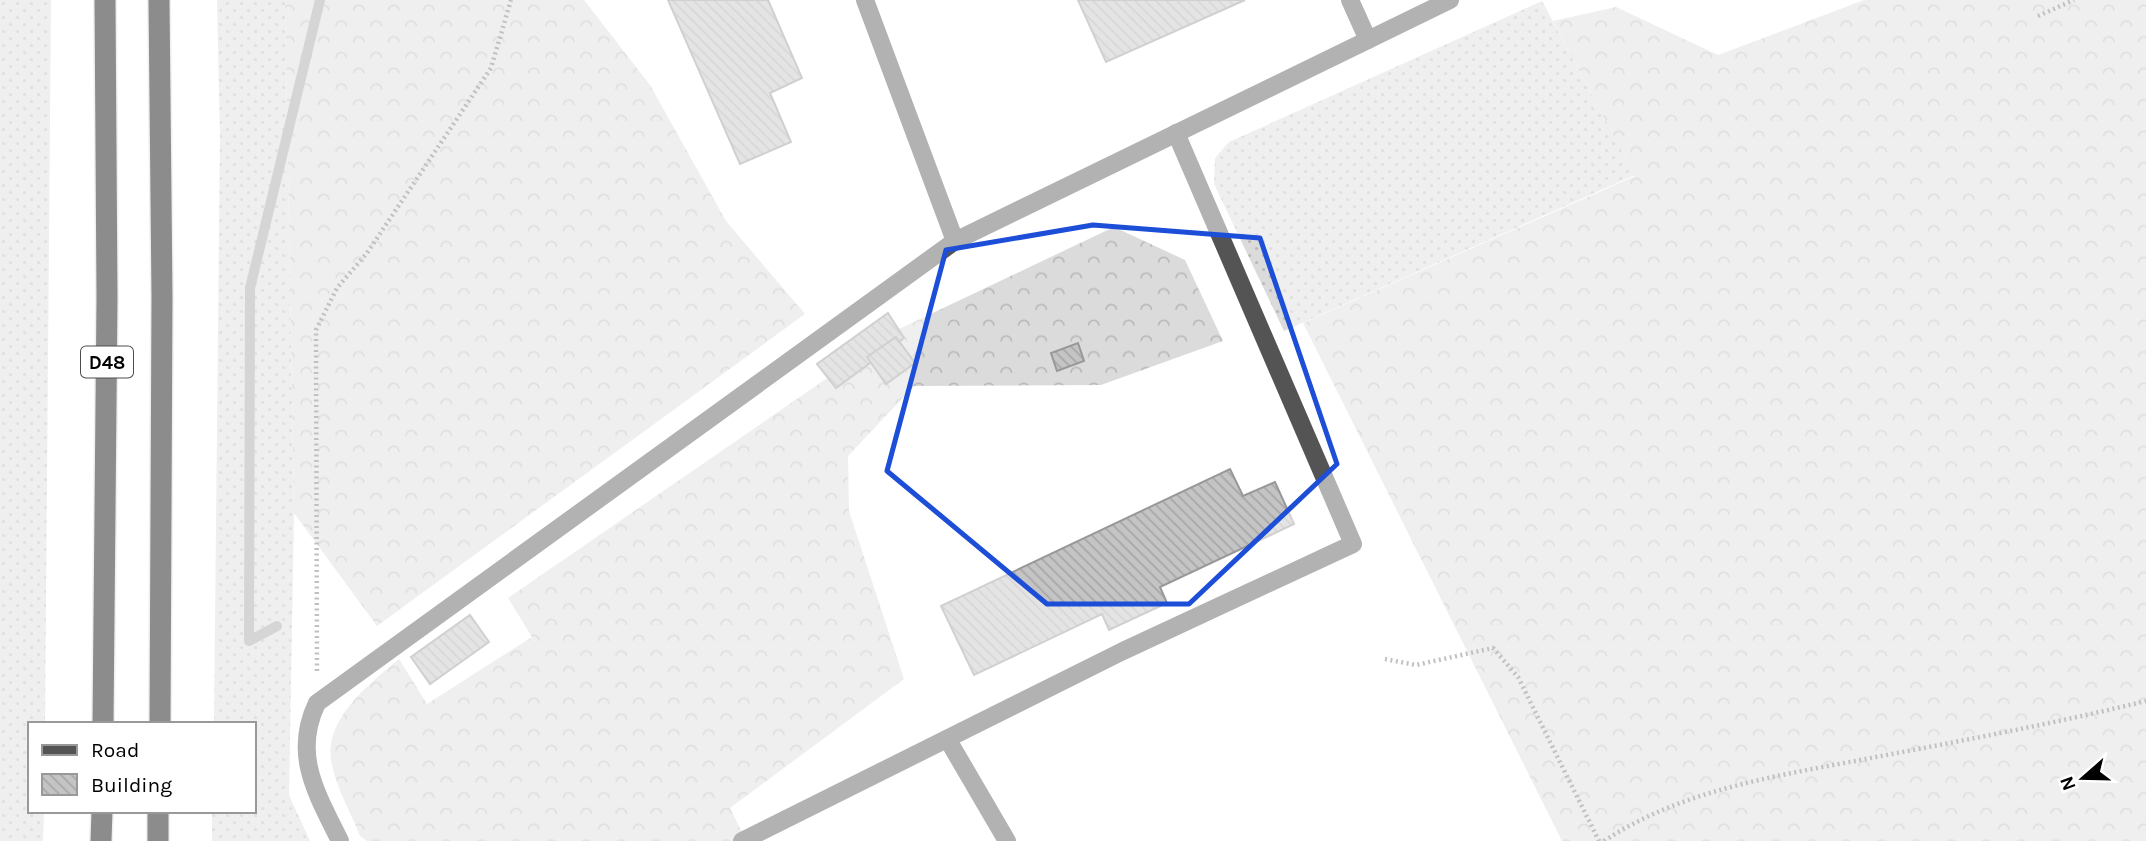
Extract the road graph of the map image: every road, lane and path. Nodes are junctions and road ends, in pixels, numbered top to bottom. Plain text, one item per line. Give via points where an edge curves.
1 (105, 0) edge
2 (159, 0) edge
3 (511, 0) edge
4 (865, 0) edge
5 (1350, 0) edge
6 (1450, 0) edge
7 (2074, 0) edge
8 (2038, 16) dead end
9 (1368, 40) junction
10 (1177, 133) junction
11 (955, 241) junction
12 (1385, 659) dead end
13 (2146, 701) edge
14 (317, 703) junction
15 (103, 722) edge
16 (160, 722) edge
17 (948, 740) junction
18 (102, 813) edge
19 (158, 813) edge
20 (101, 841) edge
21 (158, 841) edge
22 (340, 841) edge
23 (742, 841) edge
24 (1007, 841) edge
25 (1602, 841) edge

1 - 15 highway, D48
2 - 16 highway, D48
3 - 14 path via 491,68 367,253 337,288 316,330
4 - 11 lane
5 - 9 lane
6 - 9 lane
7 - 8 path
9 - 10 lane
10 - 11 lane
10 - 17 lane via 1353,544 1123,651
11 - 14 lane
12 - 25 path via 1416,665 1493,649 1518,677
13 - 25 path via 2063,722 1769,778 1681,803
14 - 22 lane via 307,724 307,762 314,788
17 - 23 lane
17 - 24 lane
18 - 20 highway
19 - 21 highway

